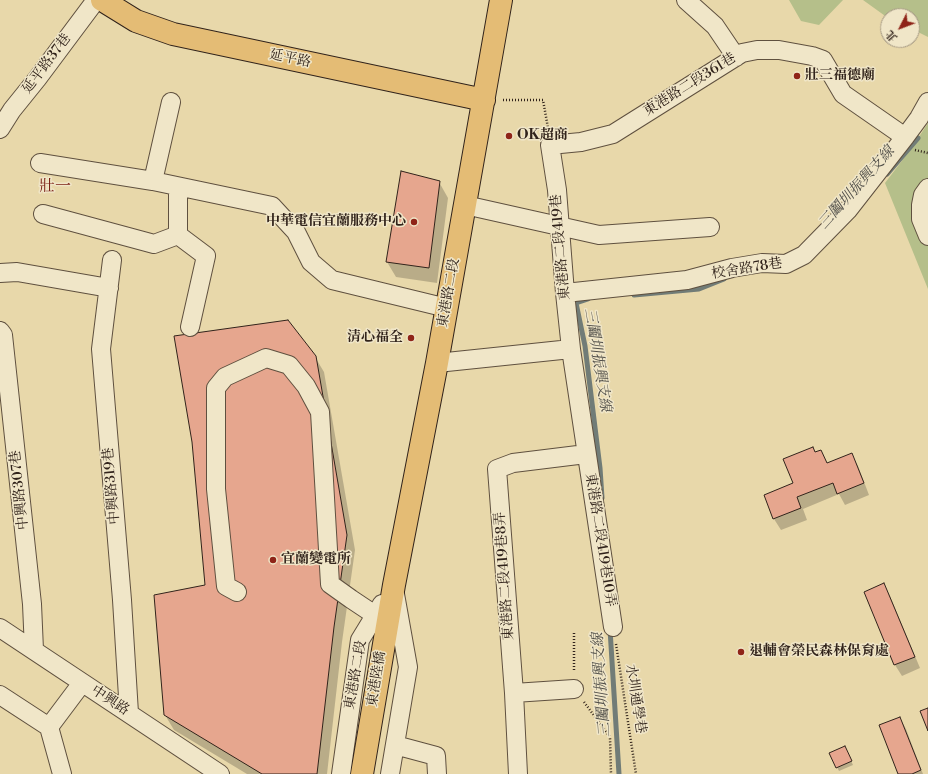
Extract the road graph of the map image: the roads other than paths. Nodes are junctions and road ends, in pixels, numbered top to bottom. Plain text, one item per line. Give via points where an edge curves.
1 (96, 0) edge
2 (102, 0) edge
3 (501, 0) edge
4 (686, 0) edge
5 (736, 57) junction
6 (484, 100) junction
7 (171, 102) dead end
8 (928, 102) edge
9 (6, 106) edge
10 (0, 129) edge
11 (908, 143) junction
12 (550, 145) joint
13 (40, 163) dead end
14 (153, 181) junction
15 (178, 187) junction
16 (928, 188) edge
17 (465, 205) junction
18 (43, 214) dead end
19 (559, 226) junction
20 (710, 227) dead end
21 (178, 235) junction
22 (928, 236) edge
23 (112, 260) dead end
24 (0, 273) edge
25 (109, 288) junction
26 (565, 293) junction
27 (447, 308) junction
28 (190, 326) dead end
29 (0, 330) edge
30 (571, 349) junction
31 (437, 363) junction
32 (586, 454) junction
33 (394, 585) junction
34 (237, 592) dead end
35 (375, 615) junction
36 (613, 627) road end
37 (0, 628) edge
38 (34, 650) junction
39 (82, 682) junction
40 (574, 689) road end
41 (514, 693) junction
42 (0, 695) edge
43 (129, 713) junction
44 (49, 727) junction
45 (395, 745) junction
46 (62, 774) edge
47 (220, 774) edge
48 (341, 774) edge
49 (362, 774) edge
50 (390, 774) edge
51 (437, 774) edge
52 (518, 774) edge

1 - 9 street, 延平路37巷 via 37,79
2 - 6 main road, 延平路 via 136,21 172,34
3 - 6 main road, 東港路二段
4 - 5 street via 715,26
5 - 11 street, 東港路二段361巷 via 756,50 779,50 823,60 843,94
5 - 12 street, 東港路二段361巷 via 613,134 581,142
6 - 17 main road, 東港路二段
7 - 14 street
8 - 11 street, 校舍路78巷
9 - 10 street, 延平路37巷
11 - 26 street, 校舍路78巷 via 804,255 786,264 762,263 687,280
12 - 19 street, 東港路二段419巷
13 - 14 street
14 - 15 street
15 - 21 street
15 - 27 street via 272,206 296,232 311,262 332,280
16 - 22 street via 923,195 921,219
17 - 19 street
17 - 27 main road, 東港路二段
18 - 21 street via 154,244
19 - 20 street via 599,235
19 - 26 street, 東港路二段419巷
21 - 28 street via 206,256
23 - 25 street, 中興路319巷
24 - 25 street via 17,272
25 - 43 street, 中興路319巷 via 101,349
26 - 30 street, 東港路二段419巷
27 - 31 main road, 東港路二段
29 - 38 street, 中興路307巷 via 3,335 31,596
30 - 31 street
30 - 32 street, 東港路二段419巷
31 - 33 main road, 東港路二段
32 - 36 street, 東港路二段419巷10弄
32 - 41 street, 東港路二段419巷8弄 via 513,463 497,469
33 - 35 street, 東港路二段
33 - 45 street, 東港路二段 via 408,667
33 - 49 main road, 東港陸橋
34 - 35 street via 226,586 216,489 216,388 225,377 266,358 289,365 306,386 320,412 330,584
35 - 48 street, 東港路二段 via 360,640
37 - 38 street, 中興路
38 - 39 street, 中興路
39 - 43 street, 中興路
39 - 44 street
40 - 41 street
41 - 52 street, 東港路二段419巷8弄
42 - 44 street
43 - 47 street, 中興路
44 - 46 street
45 - 50 street, 東港路二段
45 - 51 street via 436,756

